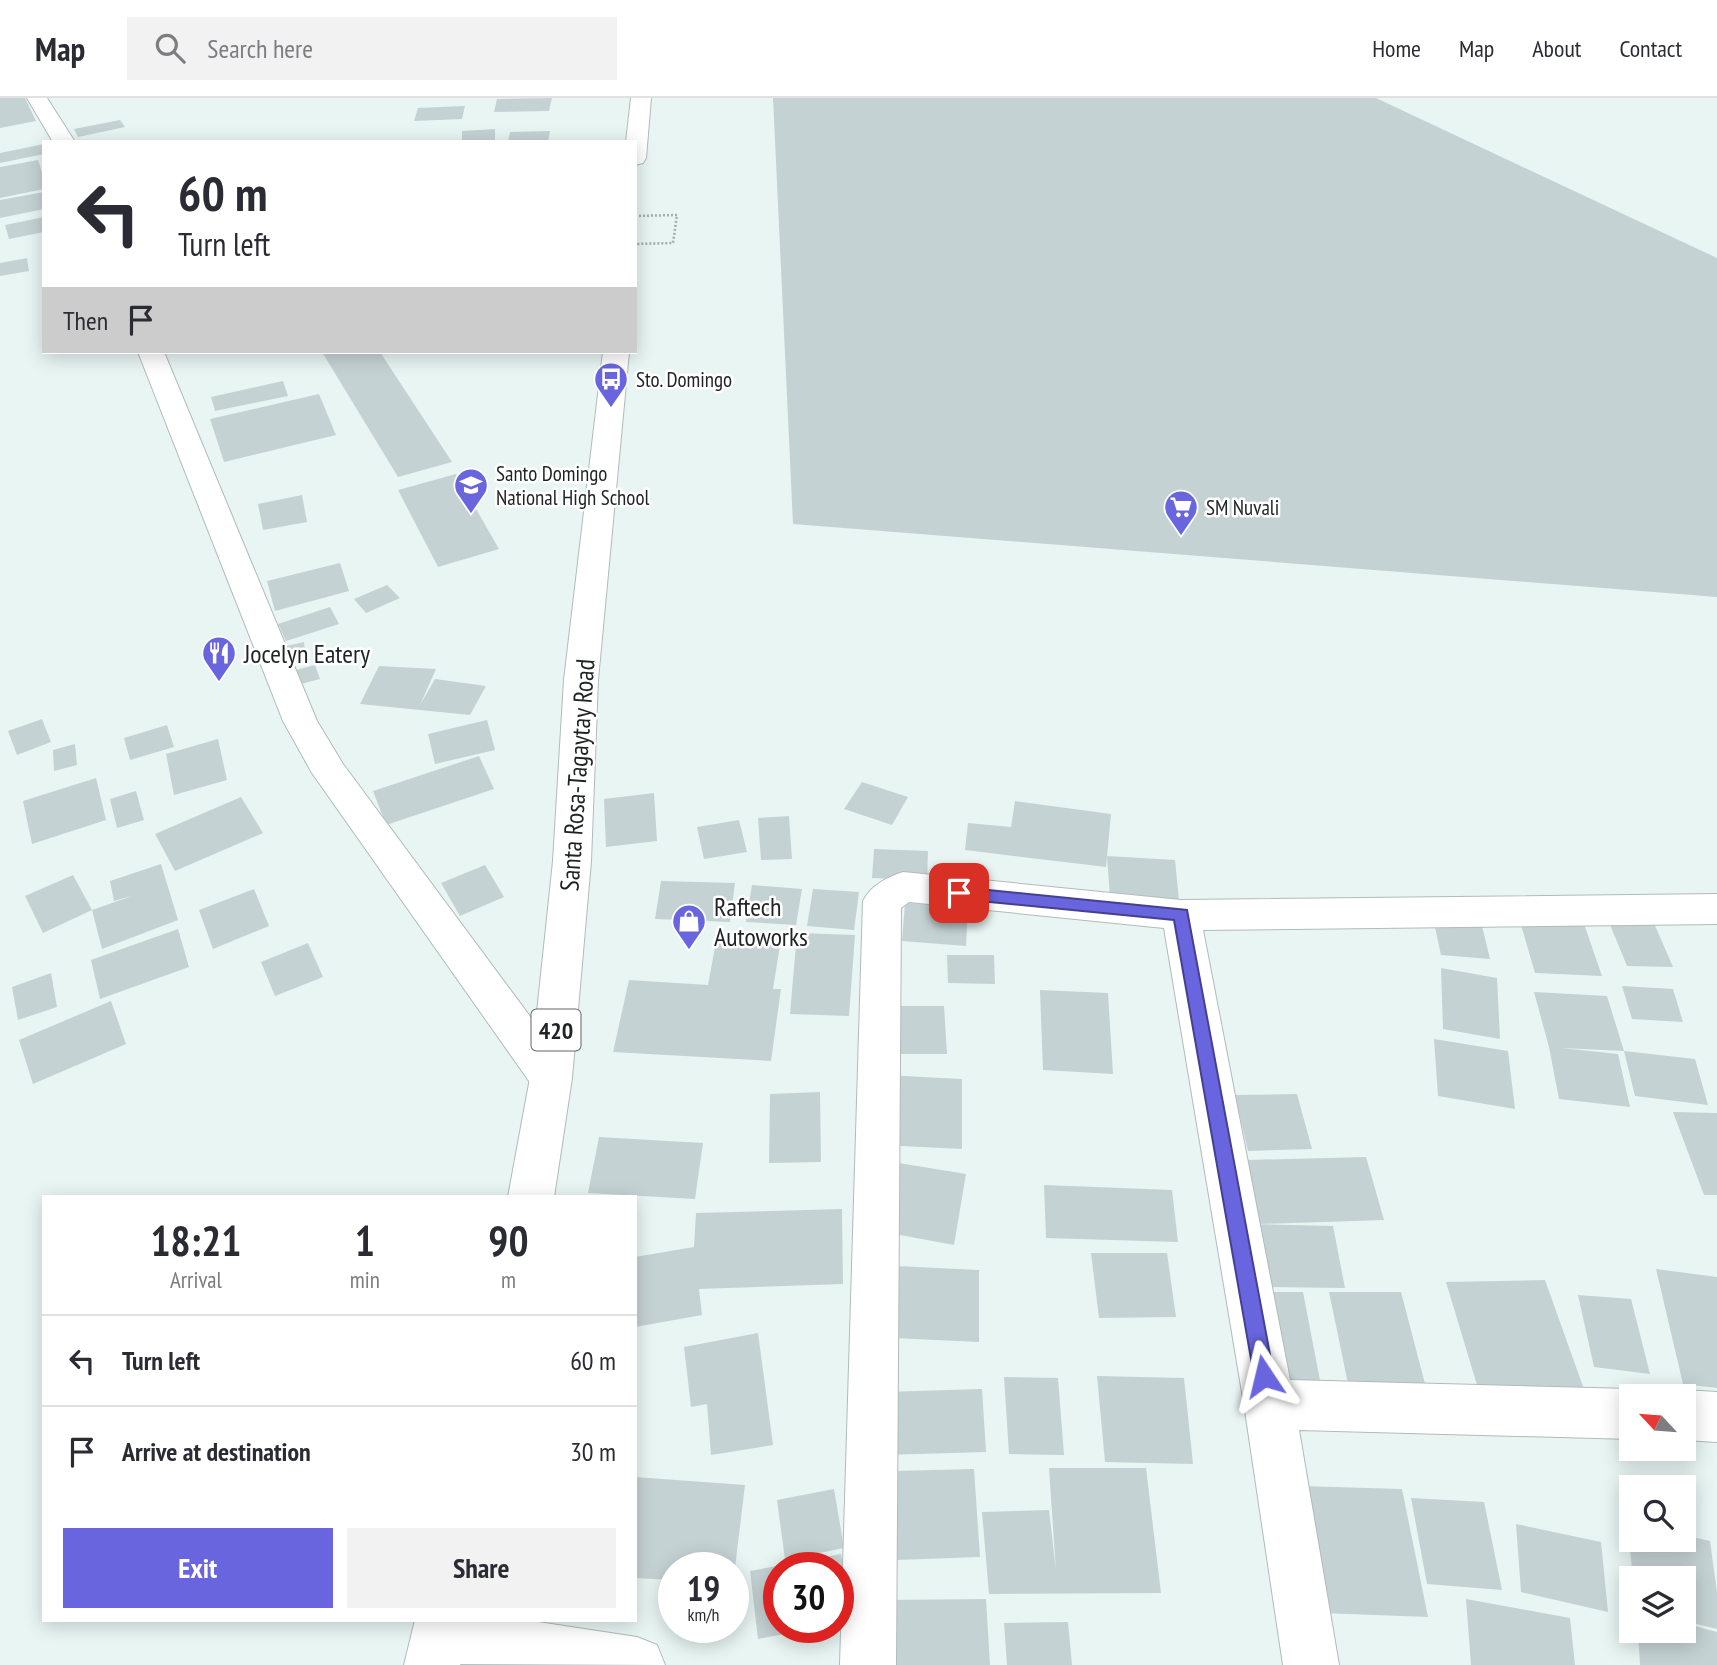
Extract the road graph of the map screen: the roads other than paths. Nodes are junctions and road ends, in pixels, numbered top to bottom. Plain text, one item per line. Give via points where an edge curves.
1 (37, 98) edge
2 (641, 98) edge
3 (63, 140) edge
4 (637, 140) edge
5 (152, 354) edge
6 (616, 354) edge
7 (1717, 909) edge
8 (1181, 915) junction
9 (551, 1078) junction
10 (531, 1195) edge
11 (1269, 1404) junction
12 (1619, 1414) edge
13 (1696, 1416) edge
14 (1717, 1417) edge
15 (438, 1641) edge
16 (637, 1665) edge
17 (868, 1665) edge
18 (1311, 1665) edge

1 - 3 street
2 - 4 street
5 - 9 street via 300,721 330,773
6 - 9 street, Santa Rosa-Tagaytay Road / 420 via 581,680 572,861
7 - 8 street
8 - 11 street
8 - 17 street via 903,887 882,901
9 - 10 street, Santa Rosa-Tagaytay Road / 420
11 - 12 street
11 - 18 street
13 - 14 street
15 - 16 street

